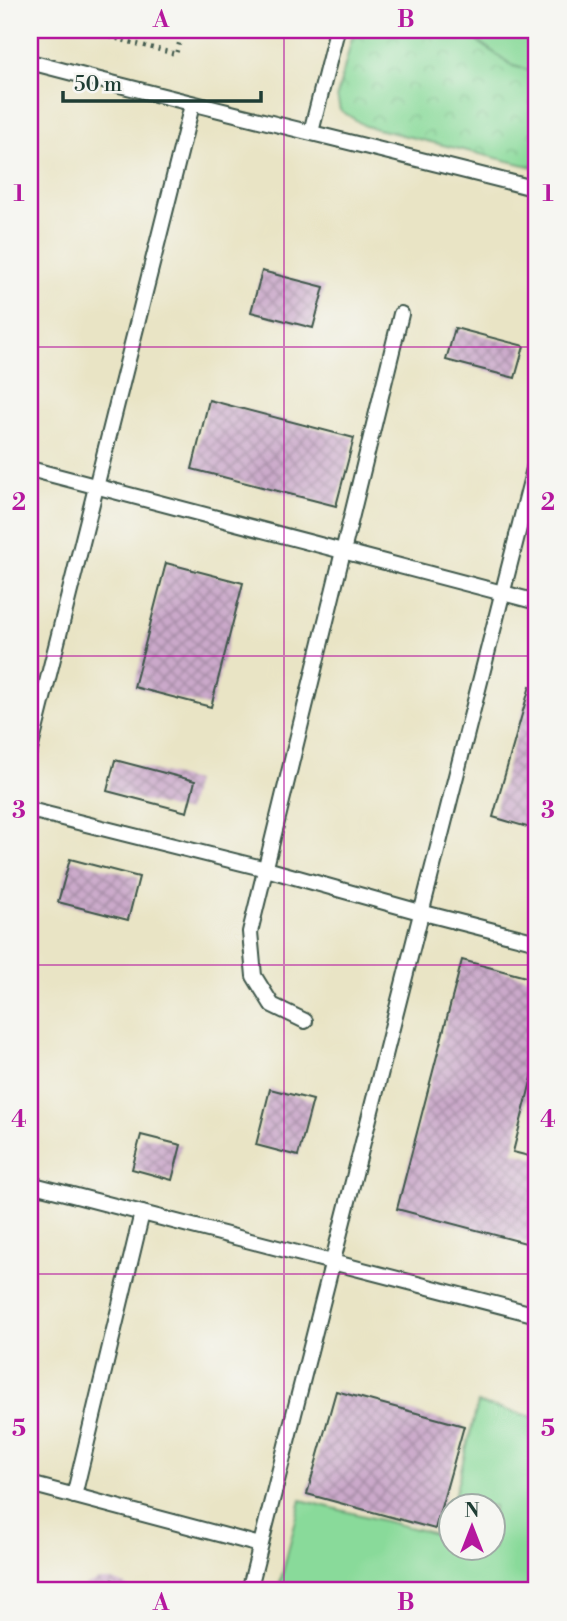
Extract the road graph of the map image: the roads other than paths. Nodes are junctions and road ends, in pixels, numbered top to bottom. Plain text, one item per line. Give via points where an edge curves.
1 (337, 30) edge
2 (30, 62) edge
3 (192, 105) junction
4 (311, 132) junction
5 (537, 189) edge
6 (401, 314) dead end
7 (537, 457) edge
8 (30, 469) edge
9 (97, 486) junction
10 (344, 551) junction
11 (502, 593) junction
12 (537, 602) edge
13 (30, 750) edge
14 (30, 810) edge
15 (266, 869) junction
16 (420, 912) junction
17 (537, 942) edge
18 (305, 1021) dead end
19 (30, 1184) edge
20 (142, 1213) junction
21 (331, 1261) junction
22 (537, 1315) edge
23 (30, 1484) edge
24 (74, 1496) junction
25 (260, 1545) junction
26 (248, 1591) edge

1 - 4 lane
2 - 3 lane
3 - 4 lane
3 - 9 lane
4 - 5 lane
6 - 10 lane
7 - 11 lane
8 - 9 lane
9 - 10 lane
9 - 13 lane
10 - 11 lane
10 - 15 lane
11 - 12 lane
11 - 16 lane
14 - 15 lane
15 - 16 lane
15 - 18 lane via 250,932 254,976 272,1005
16 - 17 lane
16 - 21 lane
19 - 20 lane
20 - 21 lane
20 - 24 lane
21 - 22 lane
21 - 25 lane
23 - 24 lane
24 - 25 lane
25 - 26 lane

